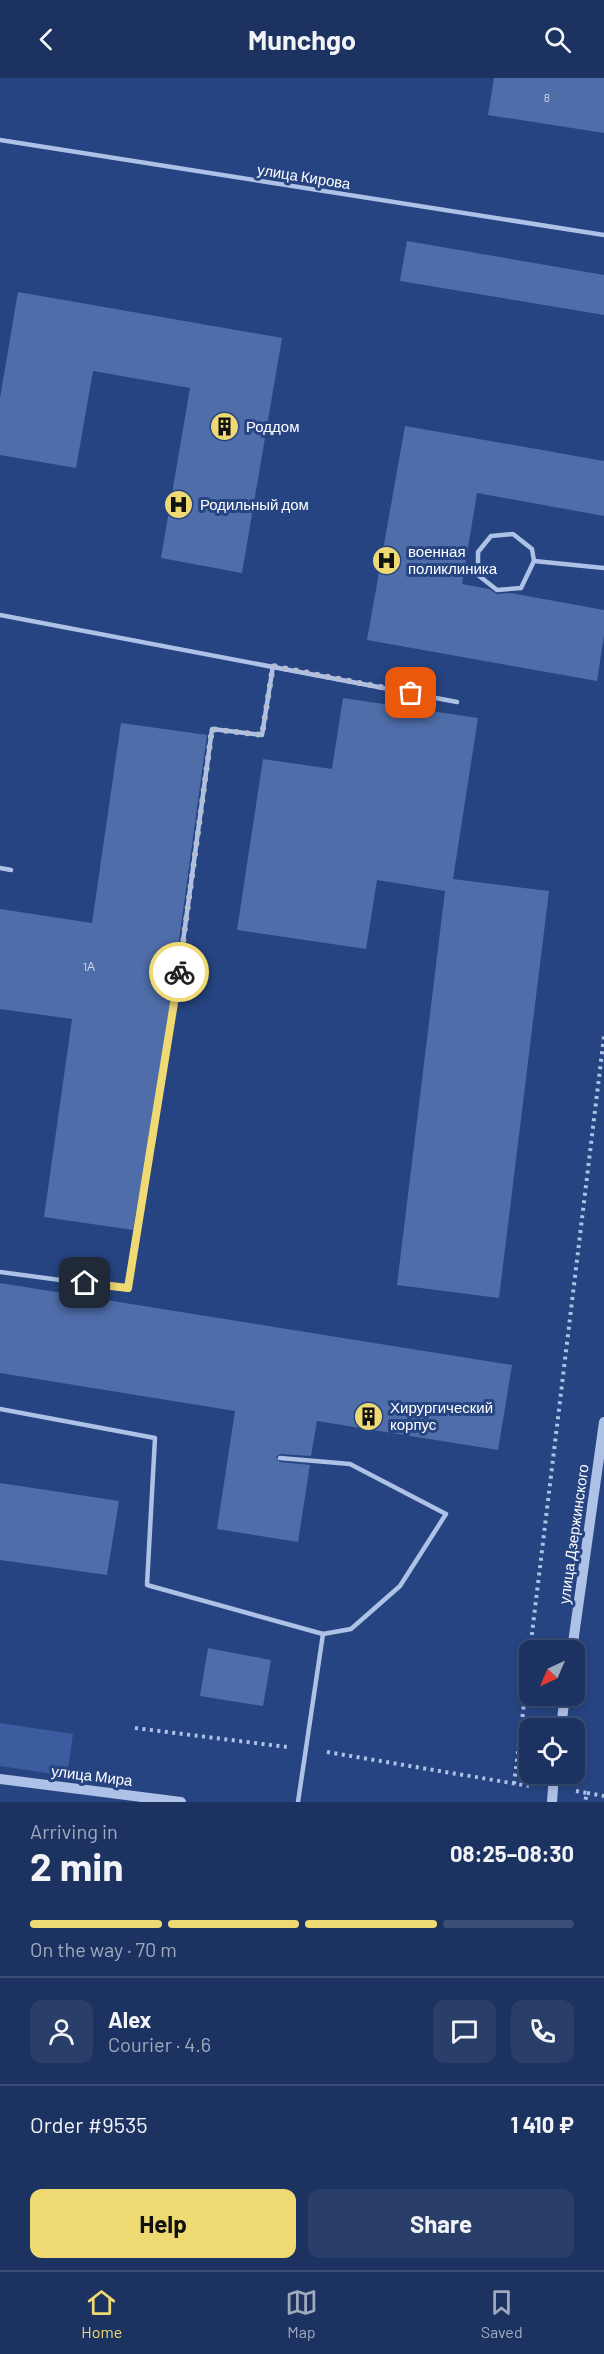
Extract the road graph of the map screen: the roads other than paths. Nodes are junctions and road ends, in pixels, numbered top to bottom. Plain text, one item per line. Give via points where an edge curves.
1 (0, 140) edge
2 (604, 235) edge
3 (534, 561) junction
4 (604, 568) edge
5 (0, 615) edge
6 (273, 666) junction
7 (457, 702) dead end
8 (0, 868) edge
9 (11, 870) dead end
10 (0, 1272) edge
11 (0, 1408) edge
12 (604, 1422) edge
13 (280, 1458) dead end
14 (323, 1634) junction
15 (573, 1640) edge
16 (0, 1779) edge
17 (553, 1784) edge
18 (181, 1802) edge
19 (298, 1802) edge
20 (552, 1802) edge

1 - 2 lane, улица Кирова
3 - 3 lane via 520,588 497,590 478,575 478,552 491,536 513,534 532,549
3 - 4 lane
5 - 6 lane
6 - 7 lane
6 - 10 lane via 262,735 212,729 172,1022 128,1288
8 - 9 lane
11 - 14 lane via 155,1438 147,1585
12 - 15 street, улица Дзержинского
13 - 14 lane via 350,1464 446,1514 400,1587 351,1629
14 - 19 lane
16 - 18 street, улица Мира
17 - 20 street

